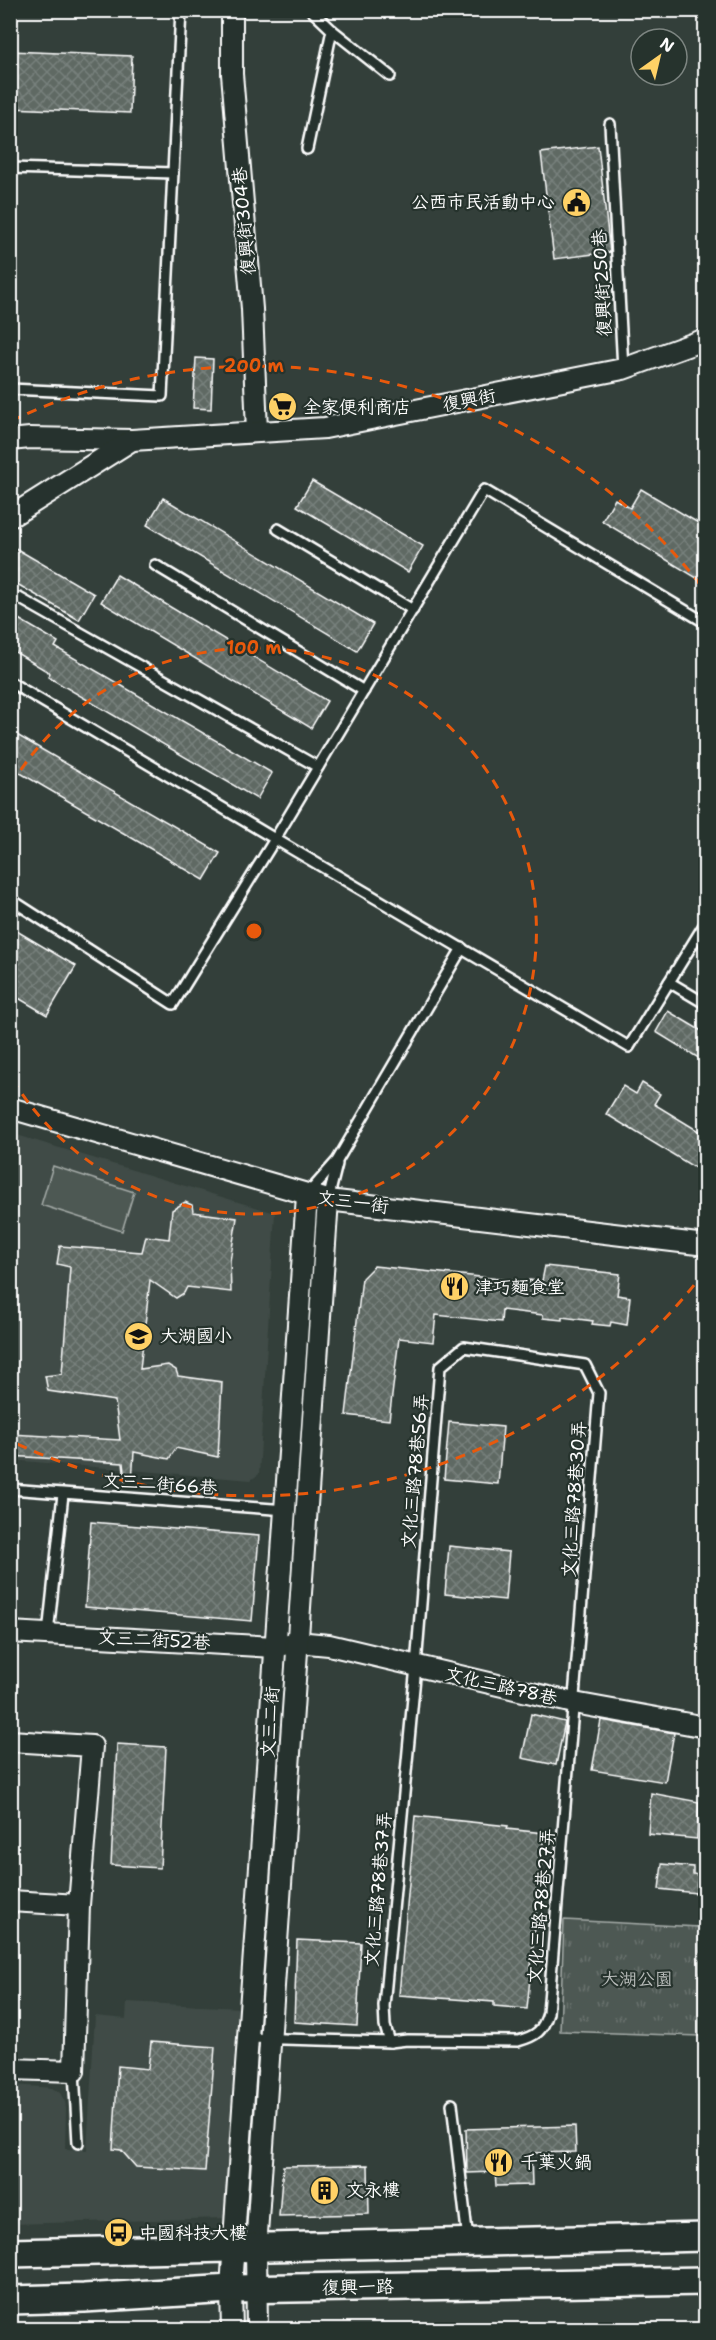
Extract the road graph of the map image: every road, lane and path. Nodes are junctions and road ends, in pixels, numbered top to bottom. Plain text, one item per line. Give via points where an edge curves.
1 (181, 10) edge
2 (232, 10) edge
3 (311, 10) edge
4 (332, 30) junction
5 (390, 76) dead end
6 (610, 123) dead end
7 (307, 149) dead end
8 (10, 168) edge
9 (173, 173) junction
10 (705, 339) edge
11 (623, 369) junction
12 (10, 389) edge
13 (257, 432) junction
14 (10, 440) edge
15 (132, 440) junction
16 (10, 517) edge
17 (278, 529) dead end
18 (155, 565) dead end
19 (19, 598) dead end
20 (412, 610) junction
21 (705, 623) edge
22 (10, 682) edge
23 (364, 692) junction
24 (318, 767) junction
25 (275, 839) junction
26 (10, 899) edge
27 (705, 922) edge
28 (462, 948) junction
29 (669, 982) junction
30 (705, 1004) edge
31 (10, 1108) edge
32 (337, 1161) junction
33 (307, 1196) junction
34 (328, 1200) junction
35 (705, 1245) edge
36 (521, 1356) joint
37 (10, 1489) edge
38 (63, 1494) junction
39 (285, 1510) junction
40 (306, 1512) junction
41 (10, 1632) edge
42 (48, 1634) junction
43 (297, 1642) junction
44 (275, 1647) junction
45 (416, 1666) junction
46 (574, 1703) junction
47 (705, 1727) edge
48 (10, 1741) edge
49 (10, 1901) edge
50 (79, 1905) junction
51 (248, 2038) junction
52 (270, 2039) junction
53 (390, 2042) junction
54 (10, 2069) edge
55 (74, 2071) junction
56 (452, 2104) dead end
57 (78, 2143) dead end
58 (705, 2237) edge
59 (468, 2243) junction
60 (245, 2248) junction
61 (10, 2253) edge
62 (705, 2281) edge
63 (243, 2289) junction
64 (10, 2300) edge
65 (232, 2330) edge
66 (257, 2330) edge

1 - 9 lane
2 - 13 street, 復興街304巷 via 232,74 252,309
3 - 4 lane
4 - 5 lane
4 - 7 lane
6 - 11 lane, 復興街250巷
8 - 9 lane
9 - 12 lane via 162,396
10 - 11 street, 復興街
11 - 13 street, 復興街 via 325,428
13 - 15 street, 復興街
14 - 15 street, 復興街
15 - 16 street
17 - 20 lane
18 - 23 lane
19 - 24 lane
20 - 21 lane via 484,490
20 - 23 lane
22 - 25 lane
23 - 24 lane
24 - 25 lane
25 - 26 lane via 173,1004
25 - 28 lane
27 - 29 lane
28 - 29 lane via 629,1047
28 - 32 lane
29 - 30 lane
31 - 33 street, 文三一街
32 - 33 lane
32 - 34 lane
33 - 34 street, 文三一街
33 - 39 street, 文三二街
34 - 35 street, 文三一街
34 - 40 street, 文三二街
36 - 45 lane, 文化三路78巷56弄 via 464,1347 440,1367
36 - 46 lane, 文化三路78巷30弄 via 585,1365 599,1393
37 - 38 lane, 文三二街66巷
38 - 39 lane, 文三二街66巷
38 - 42 lane
39 - 40 lane, 文三二街66巷
39 - 44 street, 文三二街
40 - 43 street, 文三二街
41 - 42 street, 文三二街52巷
42 - 44 street, 文三二街52巷
43 - 44 street, 文三二街52巷
43 - 45 street, 文化三路78巷 via 329,1645
43 - 52 street, 文三二街
44 - 51 street, 文三二街
45 - 46 street, 文化三路78巷
45 - 53 lane, 文化三路78巷37弄 via 384,2006
46 - 47 street, 文化三路78巷
46 - 53 lane, 文化三路78巷27弄 via 545,2026 535,2036 518,2041
48 - 50 street via 92,1746
49 - 50 street
50 - 55 street
51 - 52 lane
51 - 60 street, 文三二街
52 - 53 lane
52 - 60 street, 文三二街
54 - 55 street
55 - 57 lane
56 - 59 lane
58 - 59 main road
59 - 60 main road
60 - 61 main road
60 - 63 street
62 - 63 main road, 復興一路
63 - 64 main road, 復興一路
63 - 65 street
63 - 66 street

